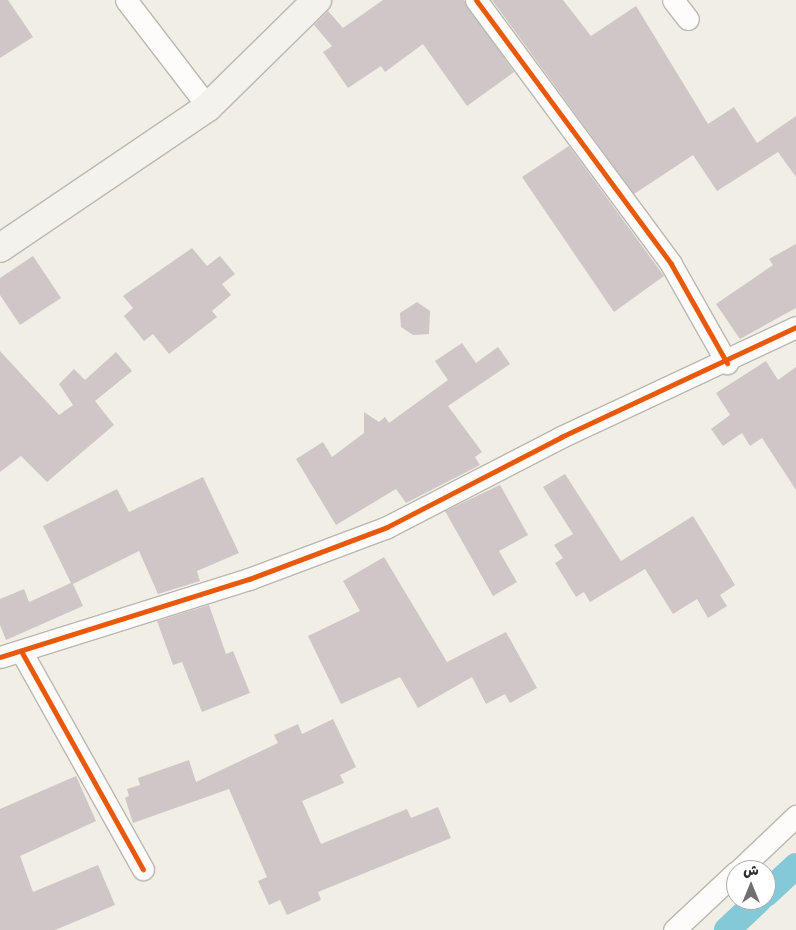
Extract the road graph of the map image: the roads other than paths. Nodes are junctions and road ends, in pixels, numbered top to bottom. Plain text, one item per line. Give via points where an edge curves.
1 (126, 0) edge
2 (317, 0) edge
3 (476, 0) edge
4 (673, 0) edge
5 (688, 19) dead end
6 (208, 107) junction
7 (0, 248) edge
8 (796, 327) edge
9 (727, 363) junction
10 (21, 651) junction
11 (0, 657) edge
12 (796, 816) edge
13 (749, 860) edge
14 (143, 869) dead end
15 (726, 881) edge
16 (674, 930) edge

1 - 6 street
2 - 6 main road
3 - 9 street via 671,264
4 - 5 street
6 - 7 main road
8 - 9 street
9 - 10 street via 561,437 348,543
10 - 11 street
10 - 14 street
12 - 13 street
15 - 16 street

